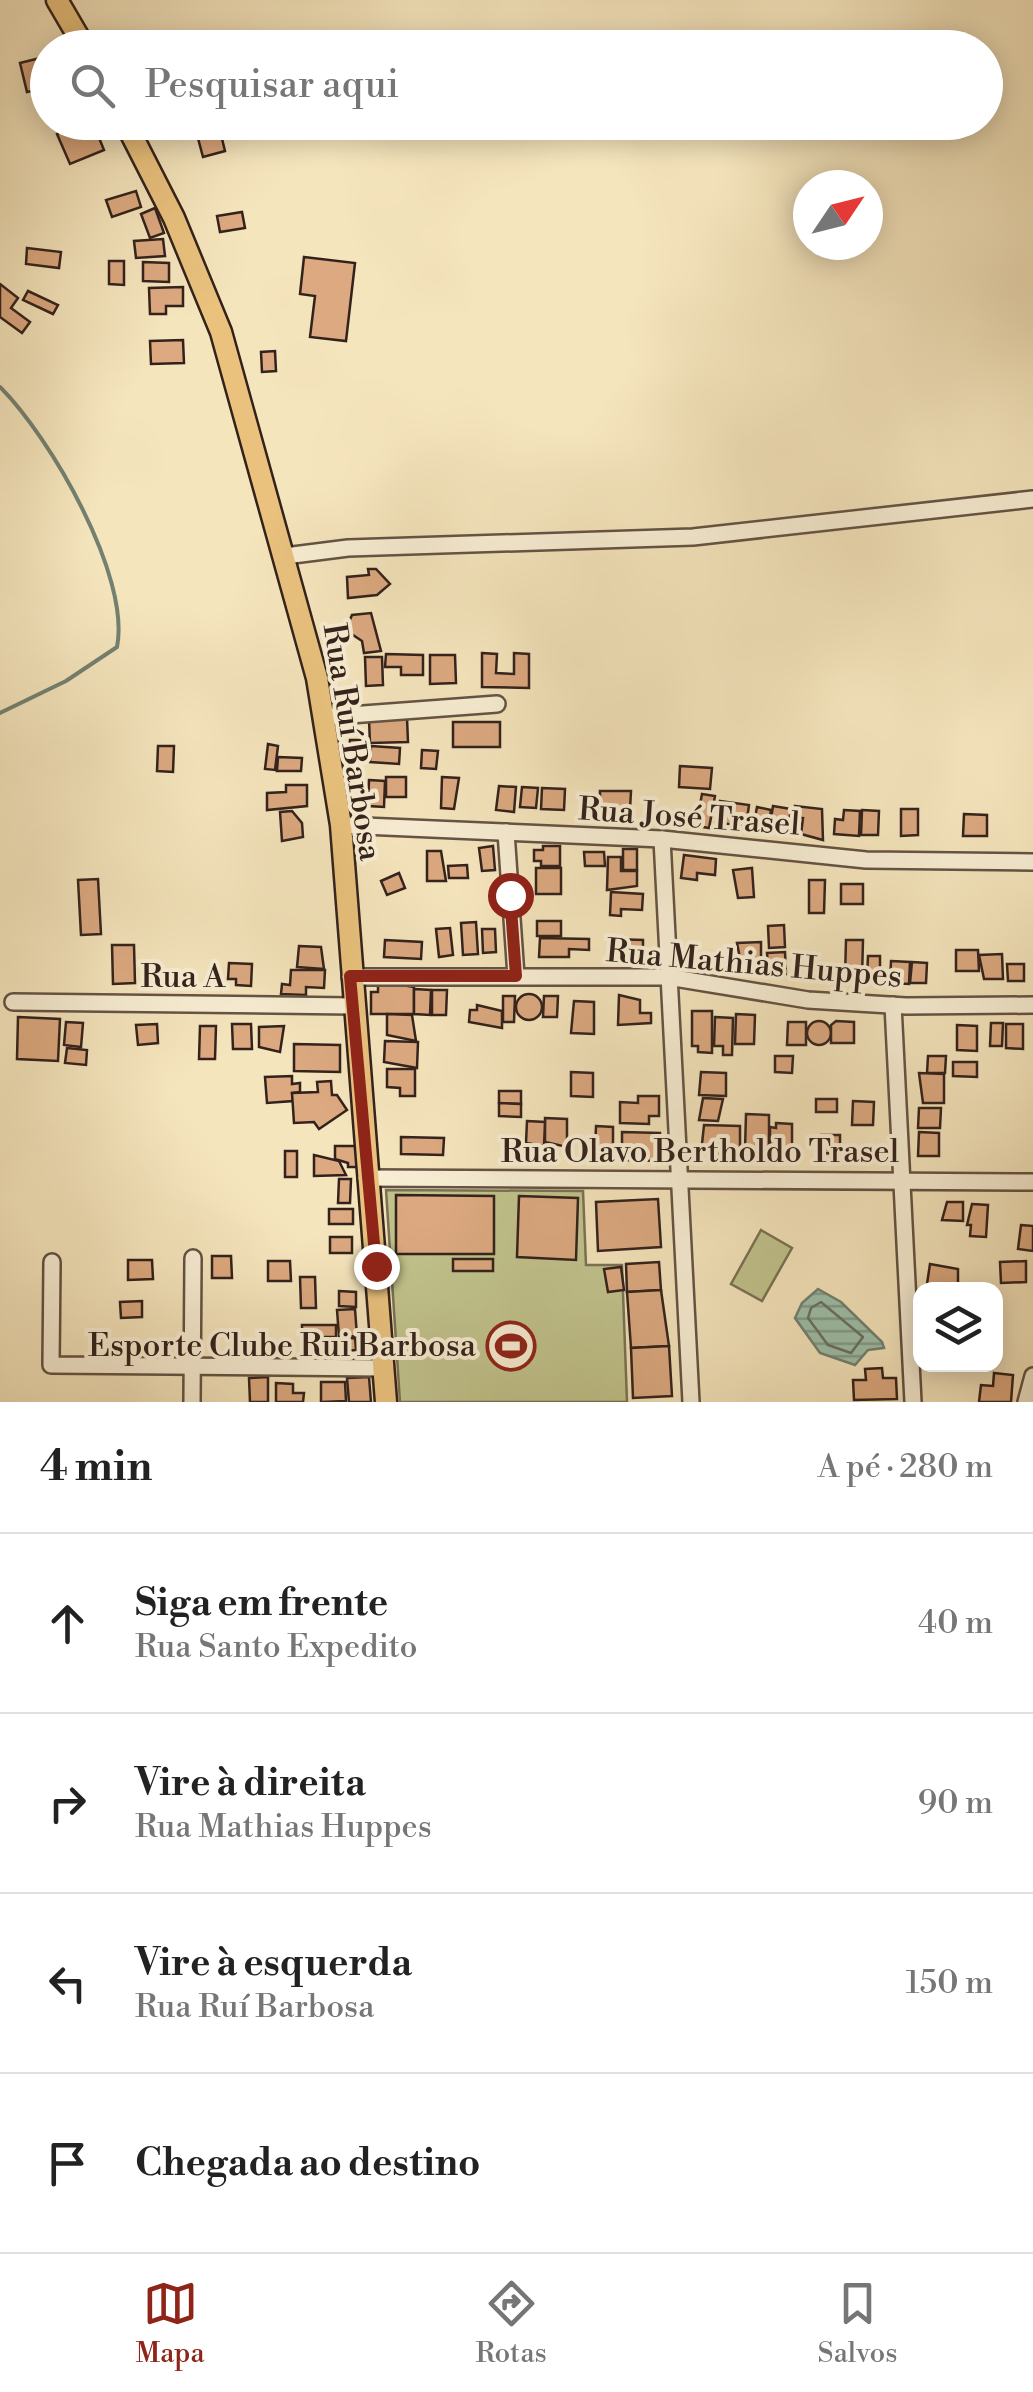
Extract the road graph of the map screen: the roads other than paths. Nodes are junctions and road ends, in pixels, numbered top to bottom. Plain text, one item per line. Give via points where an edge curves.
1 (57, 0) edge
2 (74, 30) edge
3 (135, 140) edge
4 (1033, 499) edge
5 (285, 556) junction
6 (498, 704) dead end
7 (323, 717) junction
8 (340, 825) junction
9 (506, 832) junction
10 (662, 839) junction
11 (1033, 862) edge
12 (350, 976) junction
13 (516, 976) junction
14 (668, 977) junction
15 (13, 1002) dead end
16 (893, 1005) junction
17 (1033, 1005) edge
18 (353, 1006) junction
19 (366, 1178) junction
20 (678, 1179) junction
21 (901, 1181) junction
22 (1033, 1182) edge
23 (193, 1258) dead end
24 (52, 1262) dead end
25 (192, 1367) junction
26 (383, 1368) junction
27 (1033, 1376) edge
28 (192, 1402) edge
29 (386, 1402) edge
30 (691, 1402) edge
31 (913, 1402) edge
32 (1026, 1402) edge

1 - 2 main road
3 - 5 main road, Rua Ruí Barbosa via 221,332
4 - 5 street via 693,538 348,548
5 - 7 main road, Rua Ruí Barbosa
6 - 7 street
7 - 8 main road, Rua Ruí Barbosa
8 - 9 street, Rua José Trasel
8 - 12 main road, Rua Ruí Barbosa
9 - 10 street, Rua José Trasel
9 - 13 street
10 - 11 street, Rua José Trasel via 866,860
10 - 14 street
12 - 13 street, Rua Mathias Huppes
12 - 18 main road, Rua Ruí Barbosa
13 - 14 street, Rua Mathias Huppes
14 - 16 street, Rua Mathias Huppes via 808,1000
14 - 20 street
15 - 18 street, Rua A
16 - 17 street, Rua Mathias Huppes
16 - 21 street
18 - 19 main road, Rua Ruí Barbosa
19 - 20 street, Rua Olavo Bertholdo Trasel
19 - 26 main road, Rua Ruí Barbosa
20 - 21 street, Rua Olavo Bertholdo Trasel
20 - 30 street
21 - 22 street, Rua Olavo Bertholdo Trasel
21 - 31 street
23 - 25 street
24 - 25 street via 51,1366
25 - 26 street
25 - 28 street
26 - 29 main road, Rua Ruí Barbosa
27 - 32 street

